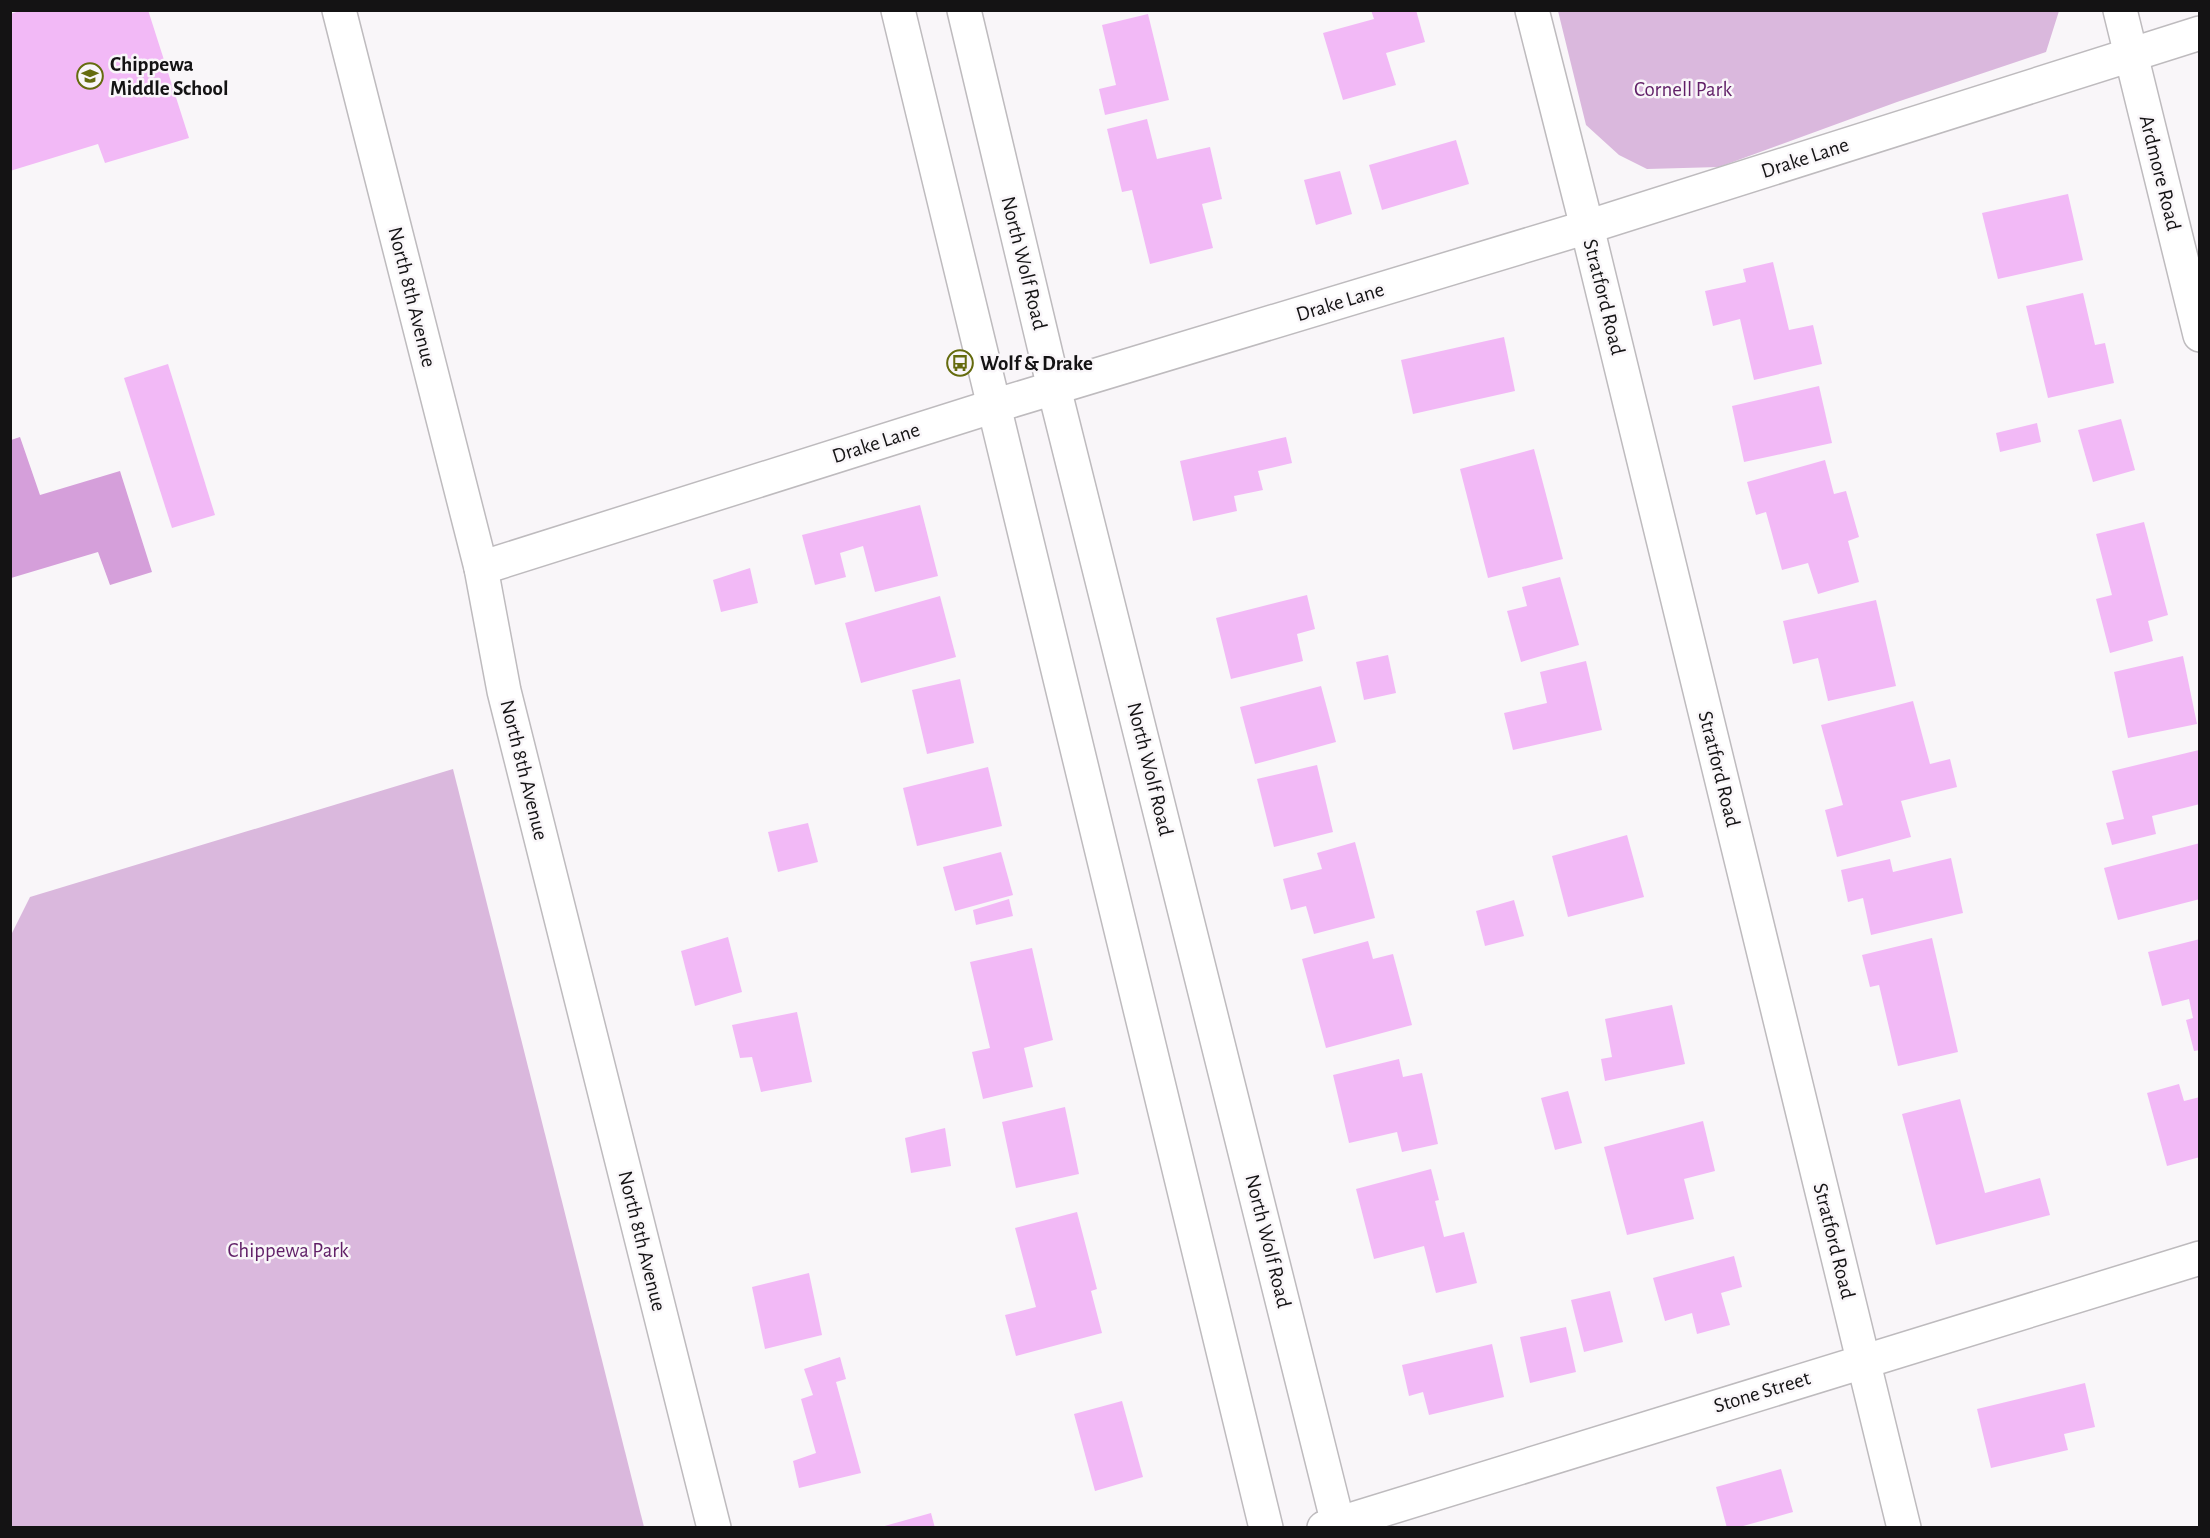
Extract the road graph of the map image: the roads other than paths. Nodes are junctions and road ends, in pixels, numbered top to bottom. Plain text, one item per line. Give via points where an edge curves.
1 (339, 10) edge
2 (898, 10) edge
3 (964, 10) edge
4 (1532, 10) edge
5 (2120, 10) edge
6 (2199, 33) edge
7 (2131, 55) junction
8 (1587, 227) junction
9 (2199, 335) edge
10 (1054, 388) junction
11 (994, 406) junction
12 (481, 568) junction
13 (2199, 1258) edge
14 (1863, 1361) junction
15 (1334, 1526) edge
16 (714, 1527) edge
17 (1266, 1527) edge
18 (1904, 1527) edge

1 - 12 street, North 8th Avenue
2 - 11 street
3 - 10 street, North Wolf Road
4 - 8 street, Stratford Road
5 - 7 street, Ardmore Road
6 - 7 street, Drake Lane
7 - 8 street, Drake Lane
7 - 9 street, Ardmore Road
8 - 10 street, Drake Lane
8 - 14 street, Stratford Road
10 - 11 street, Drake Lane
10 - 15 street, North Wolf Road
11 - 12 street, Drake Lane
11 - 17 street
12 - 16 street, North 8th Avenue via 504,691
13 - 14 street, Stone Street
14 - 15 street, Stone Street
14 - 18 street, Stratford Road

